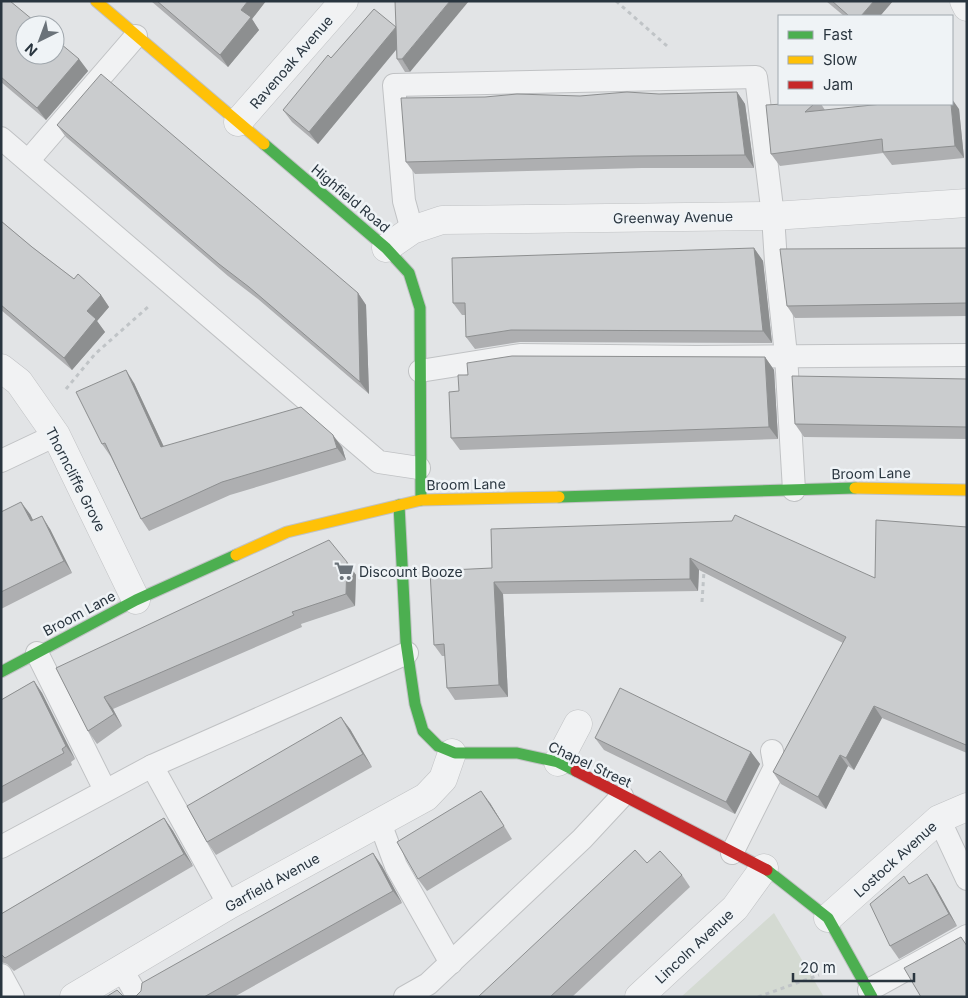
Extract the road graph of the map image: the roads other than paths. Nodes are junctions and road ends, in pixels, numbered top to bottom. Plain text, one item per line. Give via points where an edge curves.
1 (96, 1) edge
2 (964, 1) edge
3 (343, 2) edge
4 (967, 7) edge
5 (136, 36) junction
6 (238, 122) junction
7 (1, 138) edge
8 (28, 161) junction
9 (967, 203) edge
10 (774, 216) junction
11 (412, 230) junction
12 (386, 248) junction
13 (786, 355) junction
14 (967, 355) edge
15 (1, 368) edge
16 (420, 371) junction
17 (49, 425) junction
18 (1, 461) edge
19 (419, 468) junction
20 (794, 490) junction
21 (967, 490) edge
22 (420, 500) junction
23 (399, 505) junction
24 (136, 600) junction
25 (37, 653) junction
26 (406, 653) junction
27 (1, 672) edge
28 (578, 724) dead end
29 (772, 751) dead end
30 (452, 753) junction
31 (558, 762) junction
32 (152, 766) junction
33 (105, 790) junction
34 (622, 796) junction
35 (967, 807) edge
36 (939, 819) junction
37 (380, 823) junction
38 (1, 848) edge
39 (732, 853) junction
40 (764, 868) junction
41 (967, 879) edge
42 (229, 906) junction
43 (828, 918) junction
44 (967, 936) edge
45 (451, 963) junction
46 (122, 970) junction
47 (1, 976) edge
48 (433, 990) edge
49 (870, 994) edge
50 (13, 997) edge
51 (74, 997) edge
52 (138, 997) edge
53 (405, 997) edge
54 (639, 997) edge

1 - 5 street, Highfield Road
2 - 4 street
3 - 6 street, Ravenoak Avenue
5 - 6 street, Highfield Road
5 - 8 lane
6 - 12 street, Highfield Road
7 - 8 lane
8 - 19 lane via 379,462
9 - 10 street, Greenway Avenue
10 - 11 street, Greenway Avenue via 442,220
10 - 11 lane via 756,78 394,85 404,201
10 - 13 lane
11 - 12 street, Greenway Avenue
12 - 16 street, Highfield Road via 409,273 420,308
13 - 14 lane
13 - 16 lane via 520,355
13 - 20 lane
15 - 17 street, Thorncliffe Grove via 20,382
16 - 19 street, Highfield Road
17 - 18 lane
17 - 24 street, Thorncliffe Grove
19 - 22 street, Highfield Road
20 - 21 street, Broom Lane via 873,487
20 - 22 street, Broom Lane
22 - 23 street, Broom Lane
23 - 24 street, Broom Lane via 287,532
23 - 26 street
24 - 25 street, Broom Lane
25 - 27 street, Broom Lane
25 - 33 lane
26 - 30 street via 416,712 423,730 435,744
26 - 32 lane
28 - 31 street
29 - 39 lane via 775,767
30 - 31 street, Chapel Street via 510,752
30 - 37 street, Garfield Avenue via 443,779 426,797
31 - 34 street, Chapel Street
32 - 33 lane
32 - 42 lane
33 - 38 lane
34 - 39 street, Chapel Street
34 - 45 lane via 582,839
35 - 36 street, Lostock Avenue
36 - 41 lane
36 - 43 street, Lostock Avenue
37 - 42 street, Garfield Avenue
37 - 45 lane via 396,866
39 - 40 street, Chapel Street
40 - 43 street, Chapel Street
40 - 54 street, Lincoln Avenue via 735,908
42 - 46 street, Garfield Avenue
43 - 49 street, Chapel Street
44 - 49 lane
45 - 48 lane
46 - 51 street, Garfield Avenue
46 - 52 lane
47 - 50 lane
48 - 53 lane

